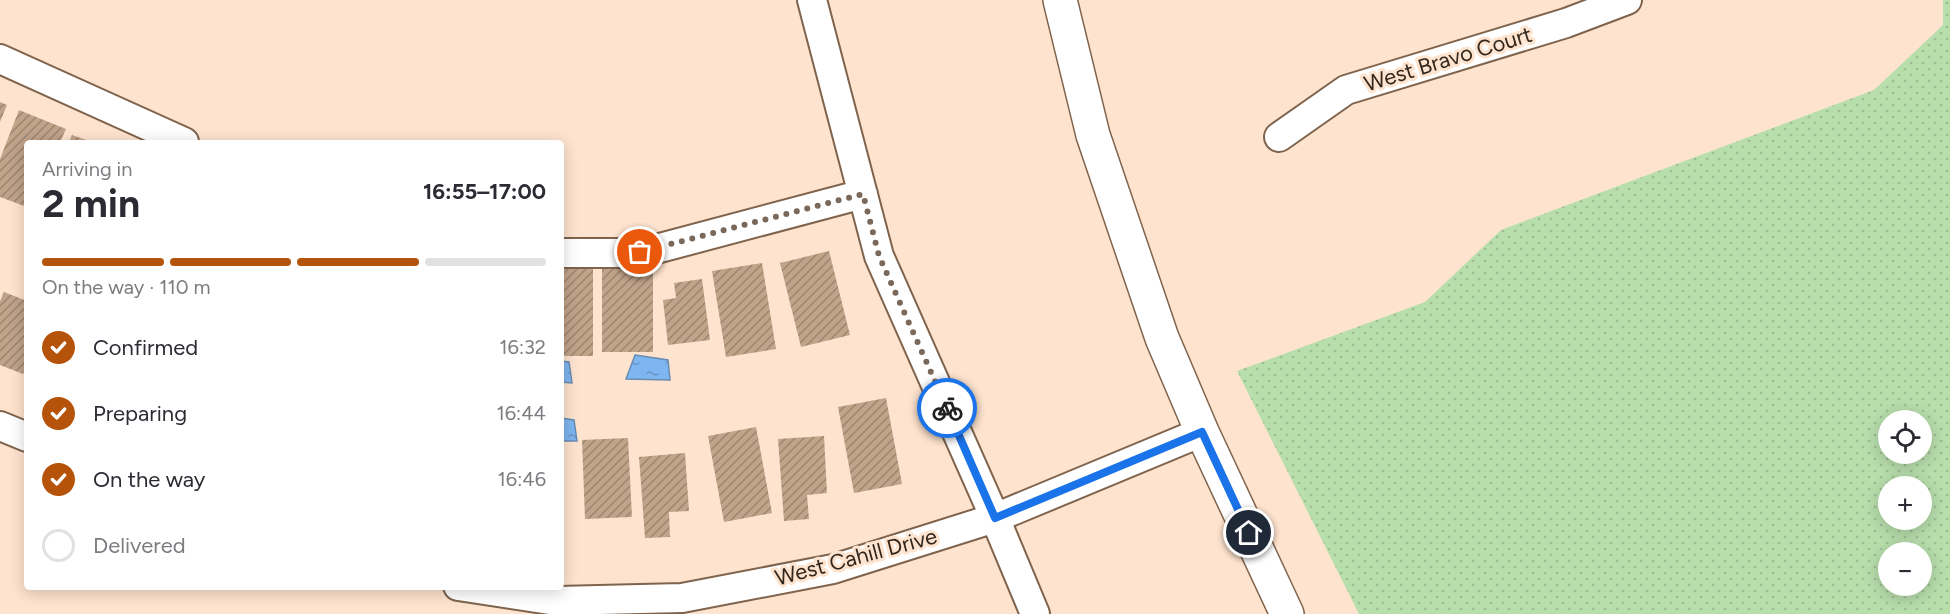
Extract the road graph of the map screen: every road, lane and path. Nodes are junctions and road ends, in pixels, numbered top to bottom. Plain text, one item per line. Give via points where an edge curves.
1 (812, 0) edge
2 (1060, 0) edge
3 (1627, 0) edge
4 (0, 59) edge
5 (1279, 137) dead end
6 (180, 140) edge
7 (863, 194) junction
8 (564, 252) edge
9 (0, 426) edge
10 (1202, 432) junction
11 (24, 436) edge
12 (995, 518) junction
13 (484, 590) edge
14 (1035, 614) edge
15 (1287, 614) edge

1 - 7 street
2 - 10 street via 1093,135 1162,338
3 - 5 street, West Bravo Court via 1346,90
4 - 6 street
7 - 8 street via 640,252
7 - 12 street via 879,256
9 - 11 street
10 - 12 street, West Cahill Drive
10 - 15 street
12 - 13 street, West Cahill Drive via 832,568 682,598 557,601
12 - 14 street

